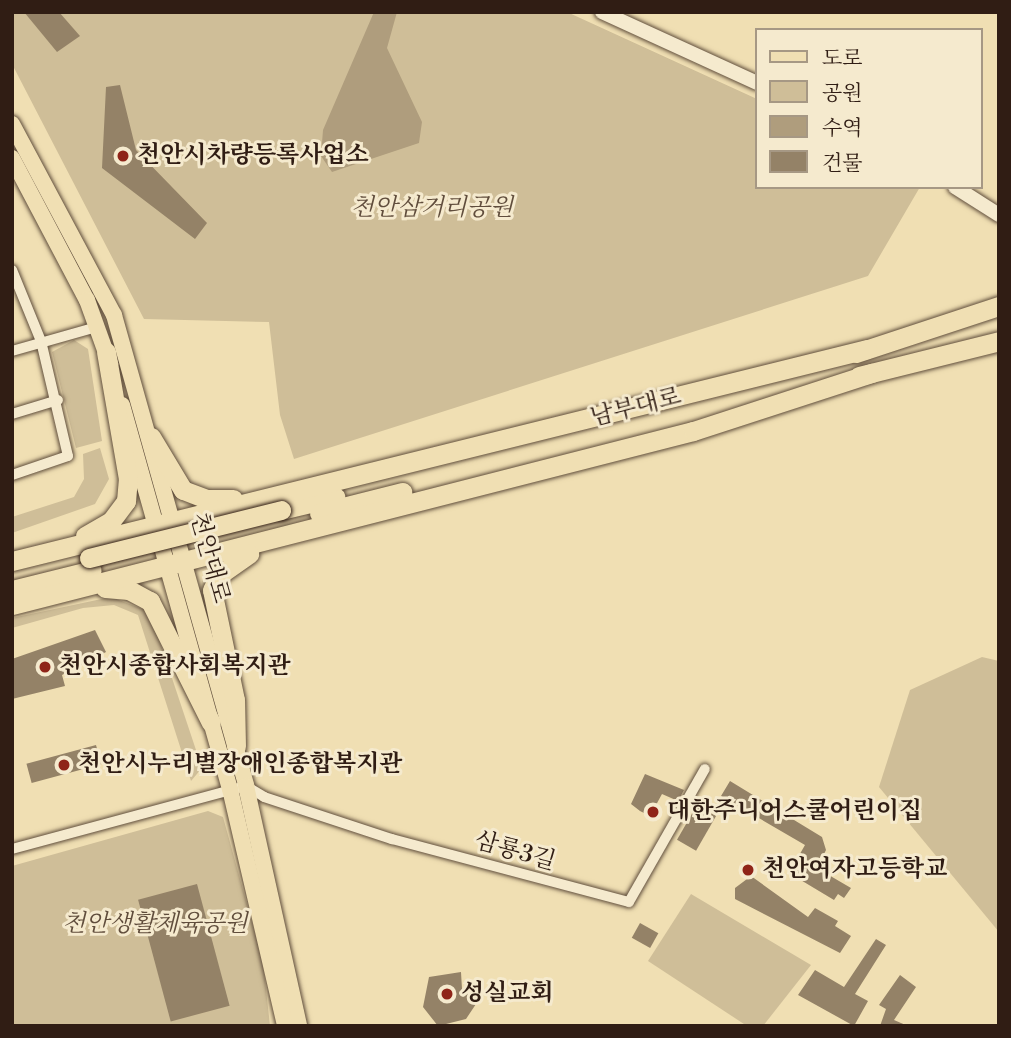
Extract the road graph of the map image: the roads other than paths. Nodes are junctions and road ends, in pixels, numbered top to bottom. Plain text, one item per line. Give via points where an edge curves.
1 (602, 12) edge
2 (755, 82) edge
3 (12, 124) edge
4 (12, 158) edge
5 (958, 189) edge
6 (999, 215) edge
7 (12, 270) edge
8 (16, 285) edge
9 (999, 306) edge
10 (97, 327) junction
11 (41, 341) junction
12 (999, 341) edge
13 (12, 351) edge
14 (106, 352) junction
15 (58, 400) junction
16 (12, 414) edge
17 (150, 437) junction
18 (12, 475) edge
19 (277, 518) junction
20 (167, 522) junction
21 (12, 561) edge
22 (93, 563) junction
23 (179, 566) junction
24 (12, 577) edge
25 (12, 590) edge
26 (48, 596) junction
27 (12, 605) edge
28 (211, 723) junction
29 (236, 747) junction
30 (705, 768) dead end
31 (238, 787) junction
32 (12, 849) edge
33 (285, 1026) edge
34 (299, 1026) edge

1 - 2 street
3 - 17 main road, 천안대로 via 114,315
4 - 10 main road, 천안대로
5 - 6 street
7 - 8 street
8 - 11 street
9 - 19 highway, 남부대로 via 716,399
10 - 11 street
10 - 14 main road, 천안대로
11 - 13 street
11 - 15 street
12 - 19 highway, 남부대로
14 - 20 main road, 천안대로
14 - 21 highway via 128,479 126,501 94,533
15 - 16 street
15 - 18 street via 68,456
17 - 19 highway via 183,490
17 - 20 main road, 천안대로
19 - 20 highway
19 - 22 highway
19 - 23 highway
19 - 29 highway via 212,590 235,700
20 - 22 highway
20 - 23 main road, 천안대로
21 - 22 highway
22 - 23 highway
22 - 24 highway
22 - 25 highway
22 - 26 highway
23 - 28 main road, 천안대로
23 - 29 main road, 천안대로
26 - 27 highway
26 - 28 highway via 106,588 129,590 150,601
28 - 31 main road, 천안대로
29 - 31 main road, 천안대로
30 - 31 street, 삼룡3길 via 629,902 392,839
31 - 32 street
31 - 33 main road, 천안대로
31 - 34 main road, 천안대로

